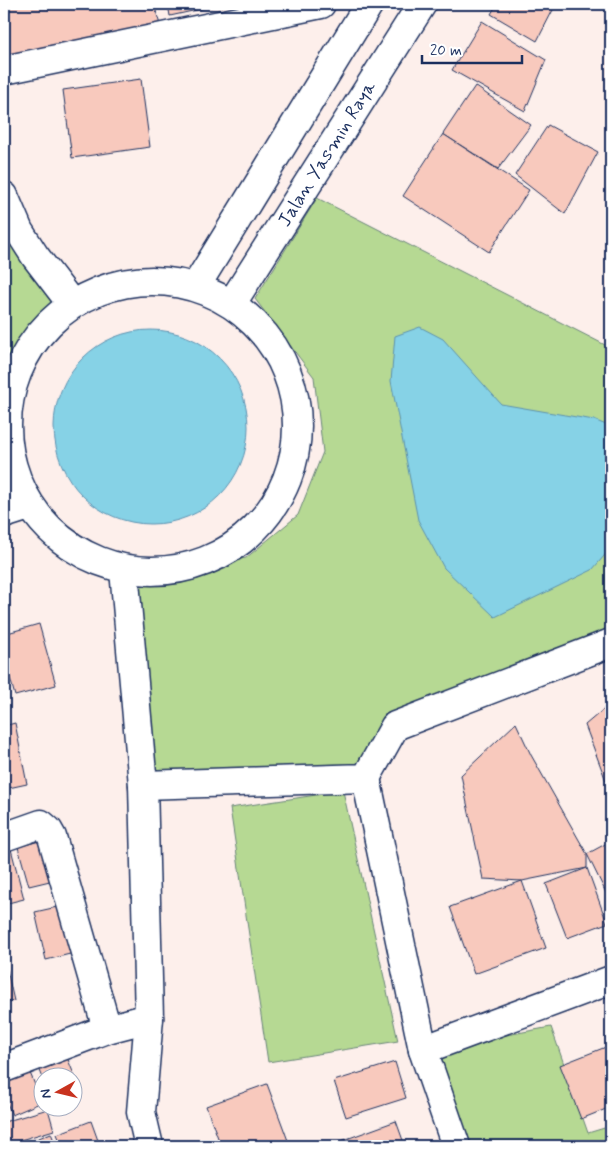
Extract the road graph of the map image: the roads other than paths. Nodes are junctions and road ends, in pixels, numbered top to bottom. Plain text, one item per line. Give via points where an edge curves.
1 (322, 4) edge
2 (369, 4) edge
3 (422, 4) edge
4 (4, 70) edge
5 (4, 196) edge
6 (196, 286) junction
7 (71, 303) junction
8 (232, 303) junction
9 (6, 448) edge
10 (29, 506) junction
11 (4, 514) edge
12 (124, 570) junction
13 (611, 643) edge
14 (366, 778) junction
15 (143, 784) junction
16 (4, 837) edge
17 (611, 980) edge
18 (149, 1018) junction
19 (107, 1029) junction
20 (423, 1050) junction
21 (4, 1068) edge
22 (149, 1146) edge
23 (456, 1146) edge

1 - 4 street
2 - 6 street
3 - 8 street, Jalan Yasmin Raya
5 - 7 street via 34,256
6 - 7 street via 170,280 135,280 101,288
6 - 8 street
7 - 9 street via 25,353 13,382 6,412
8 - 12 street via 260,327 281,358 294,392 298,428 293,465 279,498 257,528 229,551 195,566 160,572
9 - 10 street
10 - 11 street
10 - 12 street via 48,529 70,547 96,562
12 - 15 street
13 - 14 street via 395,726
14 - 15 street
14 - 20 street
15 - 18 street
16 - 19 street via 41,824 48,830
17 - 20 street
18 - 19 street
18 - 22 street via 141,1112
19 - 21 street
20 - 23 street

